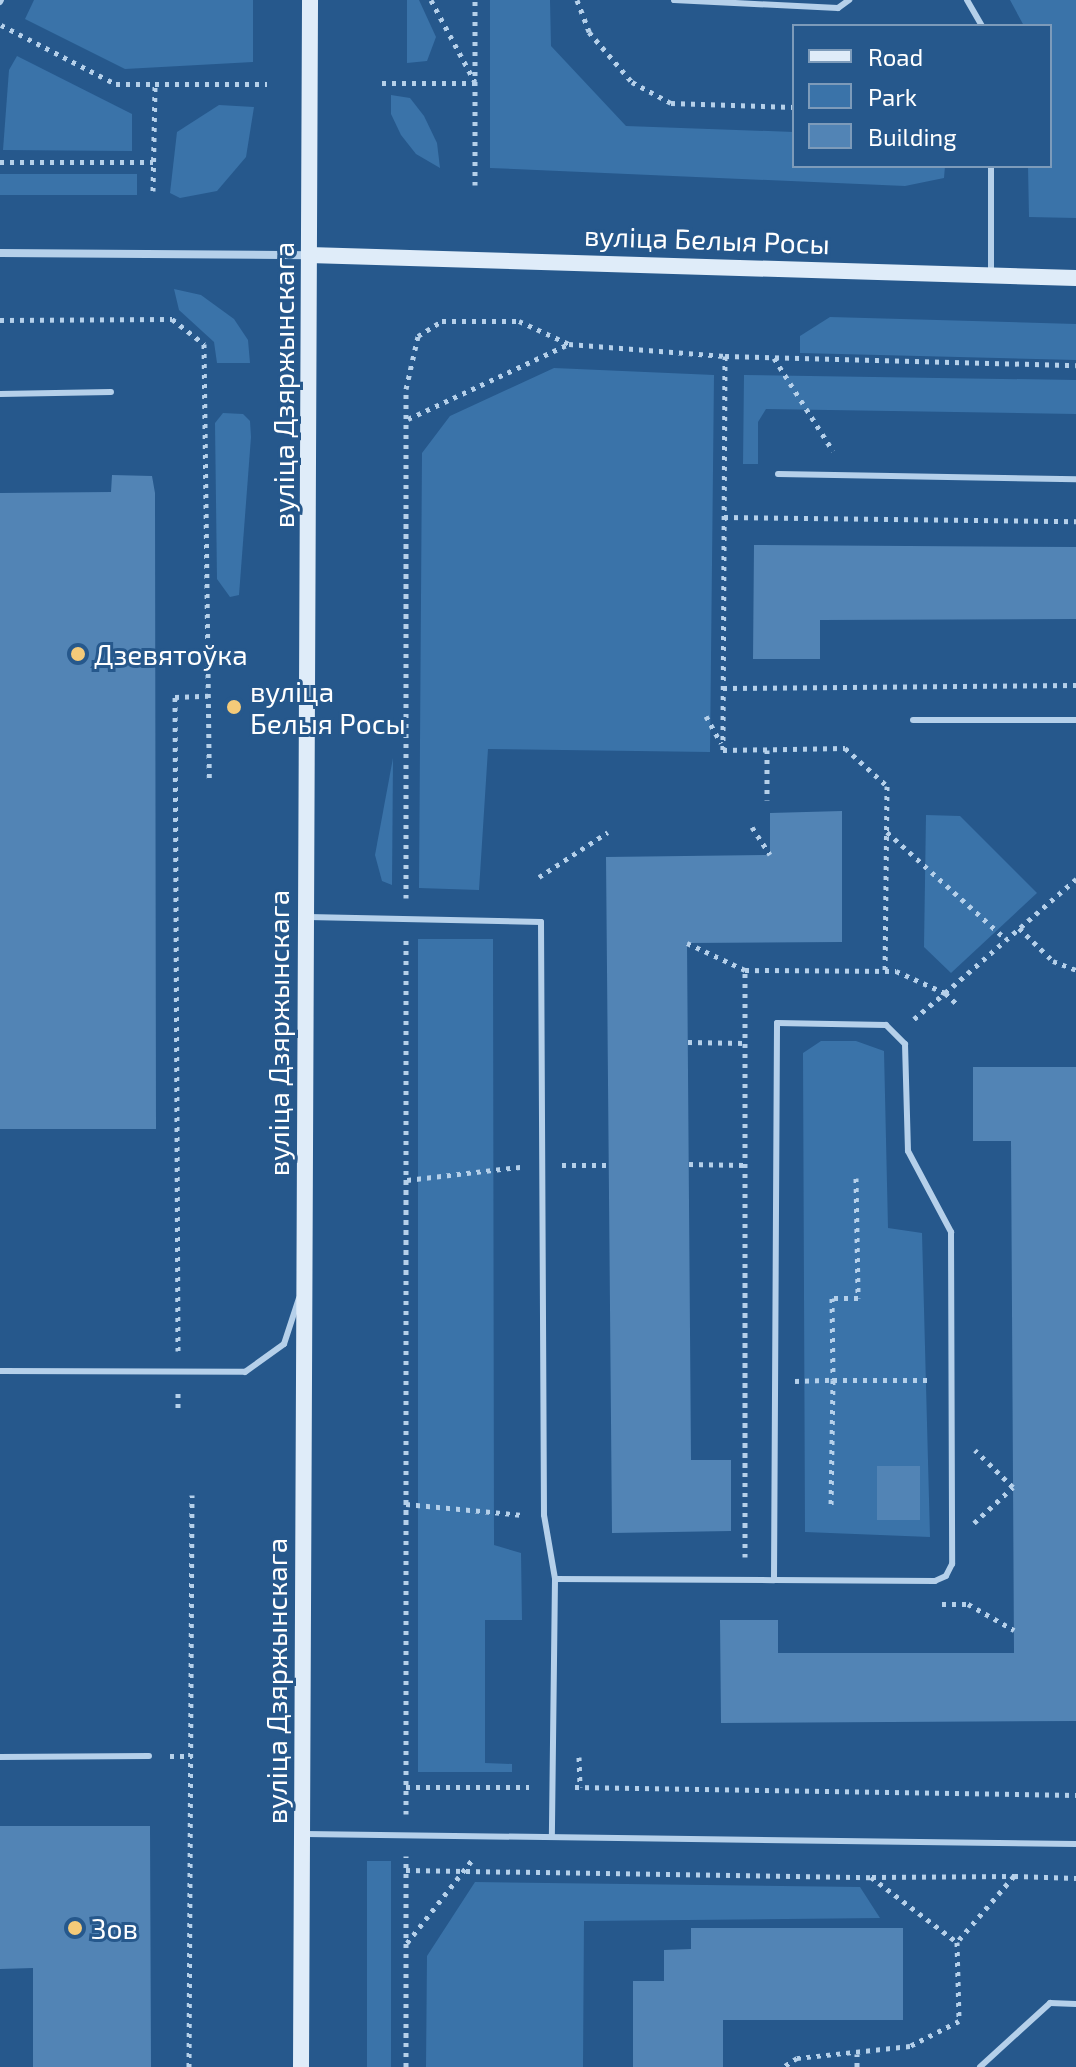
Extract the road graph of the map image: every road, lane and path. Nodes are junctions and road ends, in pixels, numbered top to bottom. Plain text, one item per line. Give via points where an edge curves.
1 (310, 0) edge
2 (431, 0) edge
3 (475, 0) edge
4 (577, 0) edge
5 (674, 0) edge
6 (849, 0) edge
7 (967, 0) edge
8 (0, 24) edge
9 (981, 24) edge
10 (382, 83) dead end
11 (475, 83) junction
12 (155, 84) junction
13 (267, 84) dead end
14 (792, 107) edge
15 (0, 162) edge
16 (153, 162) junction
17 (991, 168) edge
18 (475, 185) dead end
19 (153, 191) dead end
20 (0, 253) edge
21 (309, 255) junction
22 (991, 276) junction
23 (1076, 278) edge
24 (0, 320) edge
25 (569, 344) junction
26 (725, 356) junction
27 (774, 357) junction
28 (1076, 365) edge
29 (111, 392) dead end
30 (0, 394) edge
31 (408, 419) junction
32 (778, 474) dead end
33 (849, 475) junction
34 (1076, 479) edge
35 (724, 517) junction
36 (1076, 521) edge
37 (1076, 685) edge
38 (723, 688) junction
39 (208, 696) junction
40 (706, 716) dead end
41 (913, 720) dead end
42 (1076, 720) edge
43 (723, 745) junction
44 (767, 750) junction
45 (209, 779) dead end
46 (767, 800) dead end
47 (752, 827) dead end
48 (886, 831) junction
49 (608, 832) dead end
50 (770, 855) dead end
51 (539, 877) dead end
52 (1076, 879) edge
53 (304, 917) junction
54 (406, 919) junction
55 (1019, 928) junction
56 (1006, 939) junction
57 (687, 943) dead end
58 (745, 970) junction
59 (1076, 970) edge
60 (885, 971) junction
61 (945, 993) junction
62 (958, 1005) dead end
63 (898, 1032) junction
64 (688, 1042) dead end
65 (745, 1043) junction
66 (689, 1164) dead end
67 (543, 1165) junction
68 (609, 1165) dead end
69 (744, 1165) junction
70 (856, 1178) dead end
71 (406, 1180) junction
72 (303, 1283) junction
73 (0, 1371) edge
74 (178, 1373) junction
75 (833, 1380) junction
76 (918, 1380) dead end
77 (775, 1381) junction
78 (178, 1413) dead end
79 (967, 1443) dead end
80 (192, 1495) dead end
81 (406, 1504) junction
82 (831, 1505) dead end
83 (544, 1515) junction
84 (967, 1529) dead end
85 (555, 1579) junction
86 (745, 1580) junction
87 (774, 1580) junction
88 (936, 1604) dead end
89 (1014, 1630) dead end
90 (579, 1741) dead end
91 (149, 1756) dead end
92 (0, 1757) edge
93 (406, 1787) junction
94 (553, 1787) junction
95 (580, 1787) junction
96 (1076, 1795) edge
97 (301, 1834) junction
98 (406, 1835) junction
99 (500, 1836) junction
100 (552, 1837) junction
101 (1076, 1844) edge
102 (406, 1870) junction
103 (459, 1871) junction
104 (1014, 1876) junction
105 (871, 1877) junction
106 (1076, 1878) edge
107 (957, 1942) junction
108 (406, 1944) junction
109 (1076, 2004) edge
110 (857, 2054) junction
111 (189, 2067) edge
112 (301, 2067) edge
113 (406, 2067) edge
114 (783, 2067) edge
115 (857, 2067) edge
116 (980, 2067) edge

1 - 21 main road, вуліца Дзяржынскага
2 - 11 path
3 - 11 path
4 - 14 path via 589,32 632,82 671,103
5 - 6 lane via 838,8
7 - 9 lane
8 - 12 path via 116,84
10 - 11 path
11 - 18 path
12 - 13 path
12 - 16 path
15 - 16 path
16 - 19 path
17 - 22 lane
20 - 21 street, вуліца Белыя Росы
21 - 22 main road, вуліца Белыя Росы
21 - 53 main road, вуліца Дзяржынскага
22 - 23 main road, вуліца Белыя Росы
24 - 39 path via 172,319 204,344
25 - 26 path
25 - 31 path
25 - 31 path via 519,321 442,321 418,336 406,389
26 - 27 path
26 - 35 path
27 - 28 path
27 - 33 path
29 - 30 lane
31 - 54 path
32 - 33 lane
33 - 34 lane
35 - 36 path
35 - 38 path
37 - 38 path
38 - 43 path
39 - 45 path
39 - 74 path via 175,697
40 - 43 path
41 - 42 lane
43 - 44 path via 723,750
44 - 46 path
44 - 48 path via 845,748 887,786
47 - 50 path
48 - 56 path
48 - 60 path
49 - 51 path
52 - 55 path
53 - 54 lane
53 - 72 main road, вуліца Дзяржынскага
54 - 67 lane via 541,922
54 - 71 path
55 - 56 path
55 - 59 path via 1053,961
56 - 61 path
57 - 58 path
58 - 60 path
58 - 65 path
60 - 61 path
61 - 62 path
61 - 63 path
63 - 77 lane via 886,1025 777,1023
63 - 87 lane via 905,1044 908,1151 951,1232 952,1564 946,1576 935,1581
64 - 65 path
65 - 69 path
66 - 69 path
67 - 68 path
67 - 71 path
67 - 83 lane
69 - 86 path
70 - 75 path via 858,1298 832,1298
71 - 81 path
72 - 74 lane via 284,1344 265,1358 245,1372
72 - 97 main road, вуліца Дзяржынскага
73 - 74 lane
74 - 78 path
75 - 76 path
75 - 77 path
75 - 82 path
77 - 87 lane
79 - 84 path via 1013,1487
80 - 111 path
81 - 83 path via 484,1515
81 - 93 path
83 - 85 lane
85 - 86 lane
85 - 94 lane
86 - 87 lane
88 - 89 path via 968,1604
90 - 95 path
91 - 92 lane
93 - 94 path
93 - 98 path
94 - 95 path
94 - 100 lane
95 - 96 path
97 - 98 lane
97 - 112 main road, вуліца Дзяржынскага
98 - 99 lane
98 - 102 path
99 - 100 lane
99 - 103 path
100 - 101 lane
102 - 103 path
102 - 108 path
103 - 105 path
103 - 108 path
104 - 105 path
104 - 106 path
104 - 107 path
105 - 107 path
107 - 110 path via 959,2021 910,2046
108 - 113 path
109 - 116 lane via 1050,2003
110 - 114 path via 797,2058
110 - 115 path

